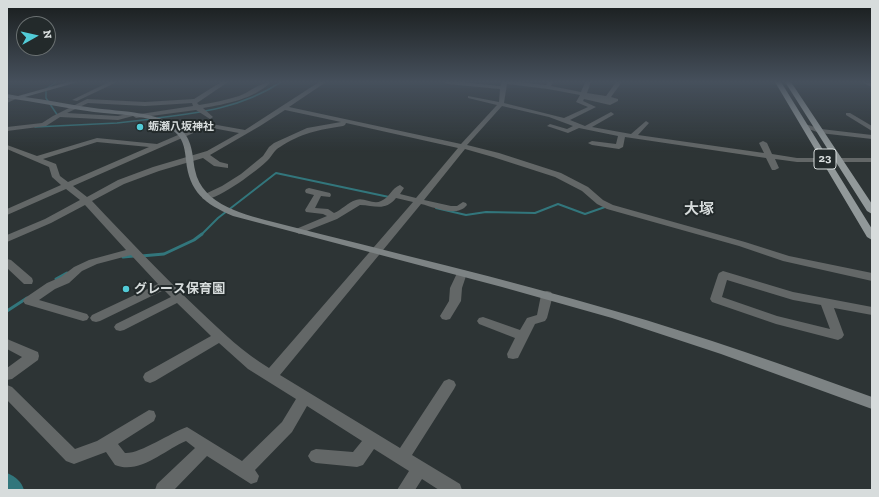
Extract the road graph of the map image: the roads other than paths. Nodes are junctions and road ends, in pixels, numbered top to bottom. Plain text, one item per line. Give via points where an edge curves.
1 (51, 105) edge
2 (74, 105) edge
3 (79, 105) edge
4 (190, 105) edge
5 (197, 105) edge
6 (288, 105) edge
7 (500, 105) joint
8 (588, 105) edge
9 (792, 105) edge
10 (803, 105) edge
11 (76, 107) junction
12 (284, 108) junction
13 (60, 113) junction
14 (611, 114) dead end
15 (848, 114) dead end
16 (134, 116) junction
17 (210, 117) dead end
18 (564, 121) junction
19 (346, 122) junction
20 (646, 123) dead end
21 (550, 126) dead end
22 (578, 126) junction
23 (805, 126) junction
24 (7, 128) edge
25 (586, 128) junction
26 (872, 129) edge
27 (820, 131) junction
28 (245, 132) junction
29 (182, 135) junction
30 (622, 135) junction
31 (632, 137) junction
32 (872, 137) edge
33 (592, 143) dead end
34 (763, 143) dead end
35 (159, 146) junction
36 (463, 146) junction
37 (7, 147) edge
38 (204, 155) junction
39 (769, 156) junction
40 (37, 158) junction
41 (190, 160) junction
42 (872, 160) edge
43 (826, 161) junction
44 (839, 161) junction
45 (225, 166) dead end
46 (775, 168) dead end
47 (69, 186) junction
48 (309, 191) dead end
49 (206, 197) junction
50 (418, 200) junction
51 (87, 201) junction
52 (463, 205) dead end
53 (872, 210) edge
54 (7, 212) edge
55 (334, 217) junction
56 (299, 231) junction
57 (872, 237) edge
58 (7, 240) edge
59 (376, 251) junction
60 (134, 252) junction
61 (7, 262) edge
62 (462, 273) junction
63 (872, 277) edge
64 (28, 281) dead end
65 (165, 285) junction
66 (547, 295) junction
67 (178, 298) junction
68 (826, 303) junction
69 (872, 311) edge
70 (446, 316) dead end
71 (83, 317) dead end
72 (96, 318) dead end
73 (483, 321) dead end
74 (120, 327) dead end
75 (220, 336) junction
76 (523, 336) junction
77 (7, 344) edge
78 (513, 354) dead end
79 (7, 375) edge
80 (271, 376) junction
81 (150, 377) dead end
82 (449, 385) dead end
83 (7, 391) edge
84 (304, 398) junction
85 (872, 403) edge
86 (149, 416) dead end
87 (372, 440) junction
88 (108, 442) junction
89 (206, 447) junction
90 (316, 456) dead end
91 (402, 458) junction
92 (420, 469) junction
93 (163, 490) edge
94 (405, 490) edge
95 (454, 490) edge

1 - 13 street
2 - 13 street
3 - 11 street
4 - 16 street
5 - 17 street
6 - 12 street
7 - 18 street
7 - 36 street
8 - 18 street via 593,107
9 - 23 main road, 23
10 - 27 main road, 23
11 - 13 street
11 - 16 street
12 - 19 street
12 - 28 street
13 - 16 street via 118,118
13 - 24 street via 44,125
14 - 25 street
15 - 26 street
16 - 29 street via 164,123
18 - 22 street
19 - 36 street
19 - 49 street via 309,129 277,145 244,176
20 - 31 street
21 - 22 street via 568,131
22 - 25 street
23 - 27 street
23 - 43 main road, 23
25 - 30 street
27 - 32 street
27 - 44 main road, 23
28 - 29 street via 208,124
28 - 38 street
29 - 35 street
29 - 41 street via 188,146
30 - 31 street
30 - 33 street via 619,147
31 - 39 street
34 - 39 street
35 - 40 street via 97,140
35 - 47 street
36 - 50 street
36 - 63 street via 558,175 585,189 610,207 787,259
37 - 40 street
38 - 41 street
38 - 45 street
39 - 43 street
39 - 46 street
40 - 47 street via 53,166 56,177
41 - 49 street via 193,178
41 - 51 street via 121,182
42 - 44 street
43 - 44 street
43 - 57 main road, 23
44 - 53 main road, 23
47 - 51 street
47 - 54 street
48 - 55 street via 323,194 309,210 325,211
49 - 56 street via 233,212
50 - 52 street via 451,209
50 - 55 street via 397,192 388,201 379,205 358,202
50 - 59 street
51 - 58 street
51 - 60 street
55 - 56 street
56 - 59 street
59 - 62 street
59 - 80 street
60 - 65 street
60 - 71 street via 93,262 29,301
61 - 64 street
62 - 66 street
62 - 70 street via 456,288 455,301
65 - 67 street
65 - 72 street
66 - 76 street via 543,315 531,321
66 - 85 street via 708,344
67 - 74 street
67 - 75 street
68 - 68 street via 723,275 716,299 805,329 838,335
68 - 69 street
73 - 76 street
75 - 80 street via 253,365
75 - 81 street
76 - 78 street
77 - 79 street via 33,356
80 - 84 street
82 - 91 street
83 - 88 street via 71,456 85,454
84 - 87 street
84 - 89 street via 288,427 247,473
86 - 88 street
87 - 90 street via 357,460
87 - 91 street
88 - 89 street via 121,460 127,461 187,434
89 - 93 street
91 - 92 street
92 - 94 street
92 - 95 street

